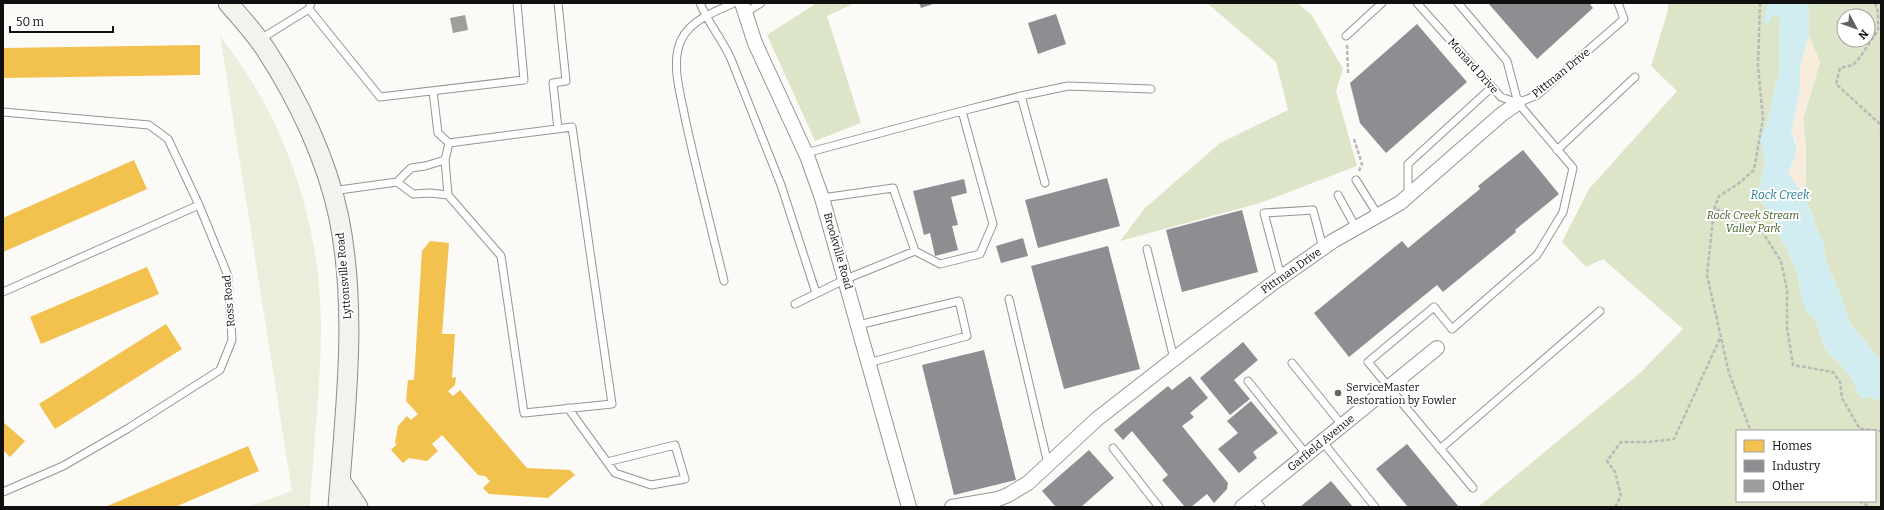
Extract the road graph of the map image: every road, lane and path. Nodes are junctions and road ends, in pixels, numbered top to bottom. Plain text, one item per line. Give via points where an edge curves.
1 (228, 3) edge
2 (517, 3) edge
3 (558, 3) edge
4 (700, 3) edge
5 (734, 3) edge
6 (761, 3) edge
7 (1382, 3) edge
8 (1417, 3) edge
9 (1458, 3) edge
10 (1618, 3) edge
11 (1760, 3) edge
12 (1875, 3) edge
13 (310, 6) edge
14 (743, 8) edge
15 (705, 15) junction
16 (1346, 36) joint
17 (259, 40) junction
18 (1348, 73) dead end
19 (1635, 77) dead end
20 (1492, 87) junction
21 (1151, 89) dead end
22 (433, 92) junction
23 (1021, 96) junction
24 (1518, 104) junction
25 (962, 111) junction
26 (3, 112) edge
27 (1881, 125) edge
28 (558, 129) junction
29 (1881, 129) edge
30 (1881, 138) edge
31 (1354, 139) dead end
32 (449, 143) junction
33 (1557, 150) junction
34 (806, 153) junction
35 (444, 160) junction
36 (1356, 180) joint
37 (397, 182) junction
38 (1045, 183) dead end
39 (331, 191) junction
40 (448, 195) junction
41 (1338, 195) dead end
42 (1408, 196) junction
43 (822, 198) junction
44 (199, 205) junction
45 (1714, 209) junction
46 (1378, 216) junction
47 (1356, 228) junction
48 (1323, 248) junction
49 (1147, 249) dead end
50 (915, 251) junction
51 (1281, 277) junction
52 (846, 279) junction
53 (724, 281) dead end
54 (3, 292) edge
55 (816, 293) junction
56 (1009, 299) dead end
57 (795, 304) dead end
58 (1600, 311) dead end
59 (858, 325) junction
60 (1721, 336) junction
61 (1437, 348) dead end
62 (1174, 359) junction
63 (868, 363) junction
64 (1292, 363) dead end
65 (1248, 381) dead end
66 (1388, 387) junction
67 (568, 408) junction
68 (1342, 425) junction
69 (1752, 430) edge
70 (1870, 430) edge
71 (1322, 441) junction
72 (1113, 448) dead end
73 (1440, 449) junction
74 (1306, 454) junction
75 (607, 462) junction
76 (1048, 464) junction
77 (340, 480) junction
78 (1473, 488) dead end
79 (3, 492) edge
80 (1258, 502) edge
81 (1861, 502) edge
82 (338, 507) edge
83 (358, 507) edge
84 (909, 507) edge
85 (952, 507) edge
86 (1159, 507) edge
87 (1242, 507) edge
88 (1375, 507) edge
89 (1615, 507) edge
90 (1870, 507) edge

1 - 17 street, Lyttonsville Road
2 - 22 lane via 524,80
3 - 28 lane via 566,81 553,83
4 - 15 lane
5 - 15 lane
6 - 14 lane
7 - 16 lane
8 - 20 lane, Monard Drive
9 - 24 lane, Monard Drive via 1508,61
10 - 24 lane, Pittman Drive via 1624,19 1537,96
11 - 45 path via 1758,66 1763,119 1754,170 1719,196
12 - 27 path via 1878,30 1853,65 1840,68 1836,84
13 - 17 lane
13 - 22 lane via 380,97
14 - 34 street, Brookville Road via 755,43
15 - 53 lane via 688,28 678,48 676,76
15 - 55 lane via 723,40 731,59 781,185
16 - 18 path
17 - 39 street, Lyttonsville Road via 306,120
19 - 33 lane
20 - 24 lane, Monard Drive via 1501,97
20 - 42 lane via 1408,164
21 - 23 lane via 1068,86
22 - 32 lane via 438,133
23 - 25 lane
23 - 38 lane
24 - 33 lane
24 - 42 street, Pittman Drive via 1502,114
25 - 34 lane
25 - 50 lane via 993,224 980,254 940,264
26 - 44 lane, Ross Road via 149,125 168,139
28 - 32 lane
28 - 67 lane via 572,127 612,404
29 - 30 path
31 - 36 path via 1362,164
32 - 35 lane
33 - 66 lane via 1573,168 1563,212 1538,256 1452,329 1434,307 1368,362
34 - 43 street, Brookville Road
35 - 37 lane via 411,168
35 - 40 lane
36 - 46 lane
37 - 39 lane
37 - 40 lane via 413,194 430,192
39 - 77 street, Lyttonsville Road via 339,217 345,263 349,345
40 - 67 lane via 502,256 524,413
41 - 47 lane
42 - 46 street, Pittman Drive
43 - 50 lane via 893,188
43 - 52 street, Brookville Road
44 - 54 lane
44 - 79 lane, Ross Road via 228,276 232,340 220,370 63,466
45 - 60 path via 1707,275
45 - 70 path via 1752,216 1781,260 1787,290 1787,327 1793,365 1833,372 1840,382 1842,398 1860,429
46 - 47 street, Pittman Drive
47 - 48 street, Pittman Drive
48 - 51 street, Pittman Drive
48 - 51 lane via 1313,210 1264,212
49 - 62 lane
50 - 52 lane
51 - 62 street, Pittman Drive
52 - 55 lane
52 - 59 street, Brookville Road
55 - 57 lane
56 - 76 lane
58 - 73 lane
59 - 63 street, Brookville Road
59 - 63 lane via 959,301 967,336
60 - 69 path via 1729,373
60 - 89 path via 1674,439 1621,442 1607,461 1615,472 1621,496
61 - 66 street, Garfield Avenue
62 - 76 street, Pittman Drive via 1098,419
63 - 84 street, Brookville Road
64 - 68 lane
65 - 74 lane
66 - 68 street, Garfield Avenue
66 - 73 lane
67 - 75 lane
68 - 71 street, Garfield Avenue
71 - 74 street, Garfield Avenue
71 - 88 lane
72 - 86 lane
73 - 78 lane
74 - 80 street, Garfield Avenue
75 - 75 lane via 615,473 651,485 685,479 675,445
76 - 85 street, Pittman Drive via 1028,483 1008,495
77 - 82 street, Lyttonsville Road
77 - 83 street
80 - 87 street, Garfield Avenue
81 - 90 path

